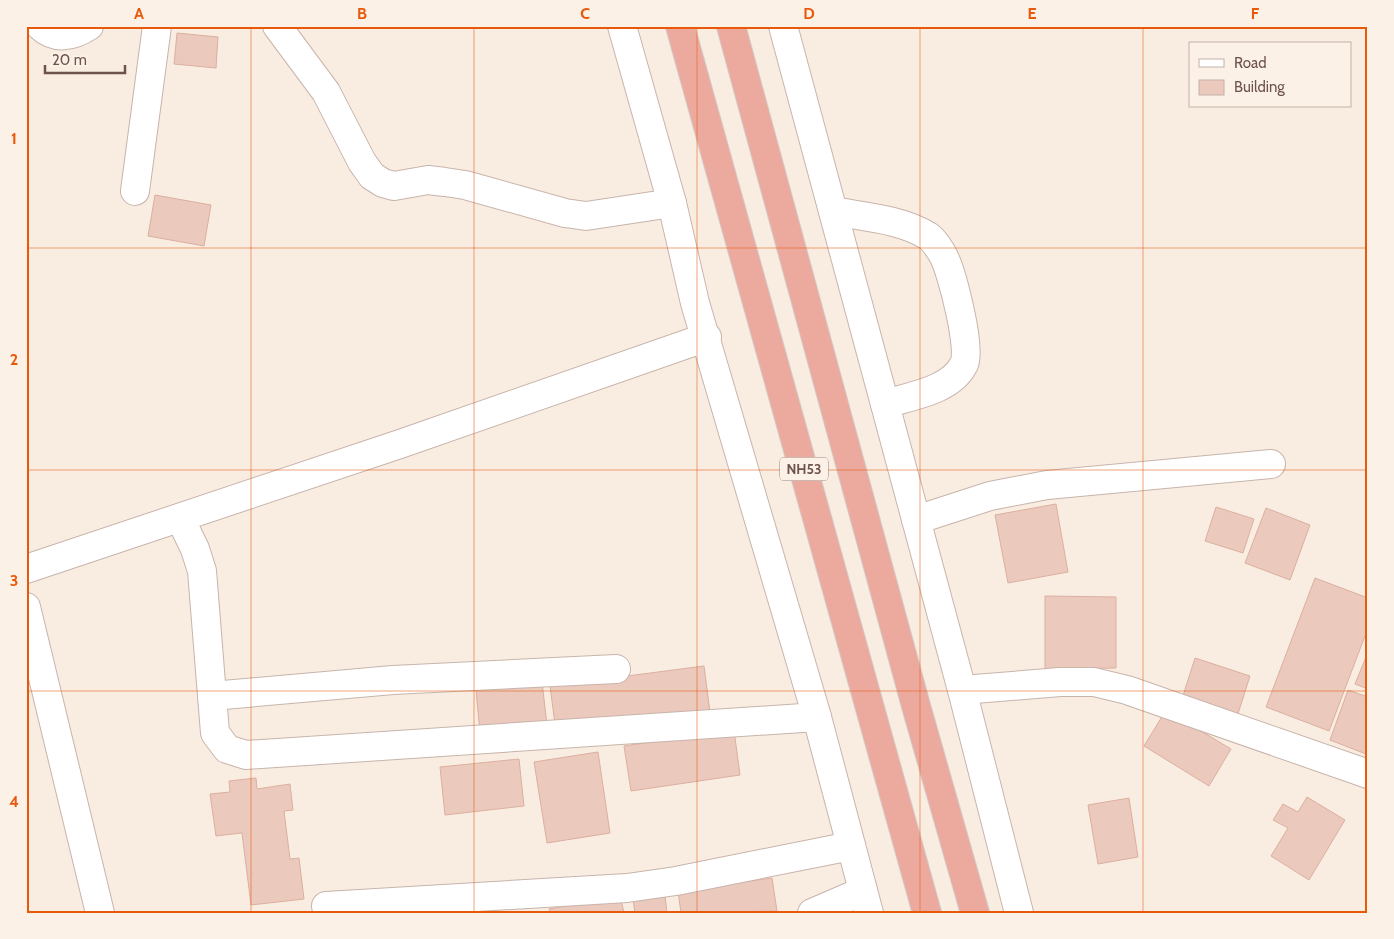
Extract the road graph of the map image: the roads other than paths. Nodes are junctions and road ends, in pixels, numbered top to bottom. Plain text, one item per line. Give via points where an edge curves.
1 (40, 26) edge
2 (88, 26) edge
3 (157, 26) edge
4 (278, 26) edge
5 (622, 26) edge
6 (680, 26) edge
7 (731, 26) edge
8 (783, 26) edge
9 (135, 191) dead end
10 (672, 203) junction
11 (833, 211) junction
12 (707, 337) junction
13 (885, 404) junction
14 (1271, 464) dead end
15 (180, 518) junction
16 (916, 520) junction
17 (26, 569) edge
18 (26, 607) edge
19 (616, 669) dead end
20 (962, 690) junction
21 (212, 696) junction
22 (817, 717) junction
23 (1368, 774) edge
24 (851, 846) junction
25 (866, 902) edge
26 (326, 906) dead end
27 (100, 913) edge
28 (812, 913) edge
29 (926, 913) edge
30 (975, 913) edge
31 (1019, 913) edge

1 - 2 street via 53,36 66,36
3 - 9 street
4 - 10 street via 326,92 362,162 372,176 383,183 394,186 428,180 465,185 586,216
5 - 10 street
6 - 29 highway, NH53
7 - 30 highway, NH53
8 - 11 street
10 - 12 street via 695,303
11 - 13 street
11 - 13 street via 910,227 930,237 944,257 967,340 965,363 955,376 933,390
12 - 15 street
12 - 22 street
13 - 16 street
14 - 16 street via 1048,485 990,496
15 - 17 street
15 - 21 street via 202,571
16 - 20 street
18 - 27 street
19 - 21 street via 393,680
20 - 23 street via 1094,682 1127,690
20 - 31 street
21 - 22 street via 215,733 227,749 246,755
22 - 24 street
24 - 25 street
24 - 26 street via 627,888
25 - 28 street

